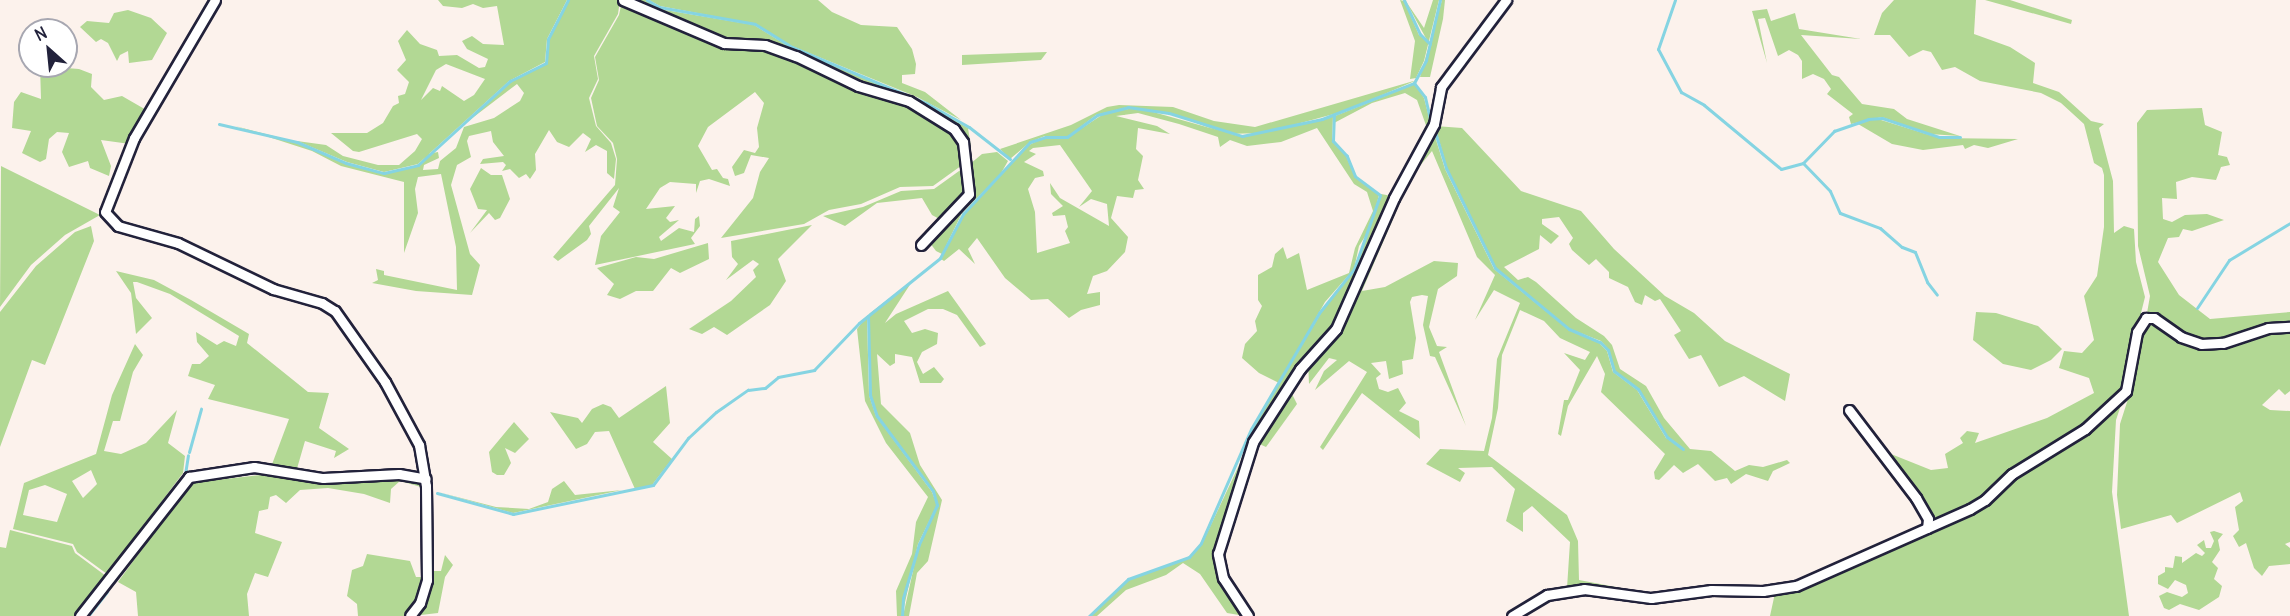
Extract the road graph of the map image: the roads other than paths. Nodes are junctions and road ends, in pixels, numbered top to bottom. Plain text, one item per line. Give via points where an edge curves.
1 (215, 0) edge
2 (623, 0) edge
3 (1506, 0) edge
4 (921, 245) dead end
5 (2290, 327) edge
6 (1849, 410) dead end
7 (426, 479) junction
8 (1927, 528) junction
9 (80, 616) edge
10 (410, 616) edge
11 (1248, 616) edge
12 (1512, 616) edge

1 - 7 street via 134,138 105,206 108,219 117,226 178,243 273,289 322,303 335,311 412,427
2 - 4 street via 724,43 765,45 796,56 858,86 909,101 954,129 963,142 969,194
3 - 11 street via 1441,87 1434,124 1394,198 1336,328 1300,369 1253,442 1218,554 1223,578
5 - 8 street via 2268,328 2223,343 2201,344 2181,337 2154,318 2146,318 2137,332 2130,383 2114,403 2085,429 2012,474 1985,501
6 - 8 street via 1916,498 1928,519
7 - 9 street via 399,474 323,478 254,467 189,477
7 - 10 street via 427,580 420,603
8 - 12 street via 1787,588 1712,590 1652,598 1584,589 1547,595

